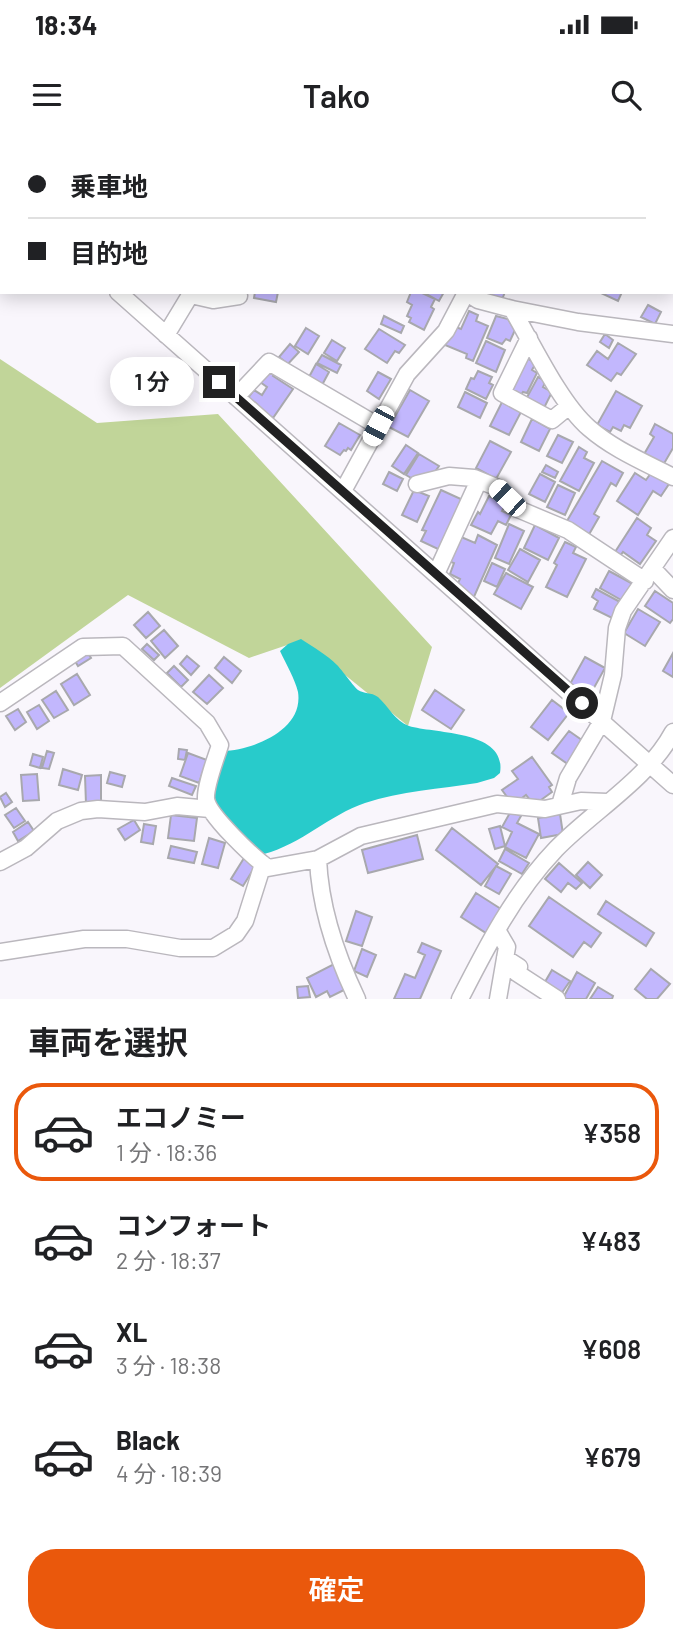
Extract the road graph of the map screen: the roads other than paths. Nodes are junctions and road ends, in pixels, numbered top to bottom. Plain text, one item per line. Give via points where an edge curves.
1 (120, 294) edge
2 (190, 294) edge
3 (194, 294) edge
4 (464, 294) edge
5 (467, 294) edge
6 (239, 296) dead end
7 (512, 309) junction
8 (673, 334) edge
9 (166, 335) junction
10 (529, 338) junction
11 (236, 397) junction
12 (569, 406) junction
13 (378, 426) junction
14 (673, 477) edge
15 (479, 480) junction
16 (417, 484) dead end
17 (343, 491) junction
18 (673, 538) edge
19 (436, 574) junction
20 (649, 575) junction
21 (673, 590) edge
22 (0, 702) edge
23 (602, 721) junction
24 (673, 732) edge
25 (650, 766) junction
26 (673, 786) edge
27 (607, 802) junction
28 (560, 805) junction
29 (210, 809) junction
30 (3, 856) edge
31 (318, 859) junction
32 (263, 864) junction
33 (497, 930) junction
34 (0, 952) edge
35 (505, 958) junction
36 (357, 999) edge
37 (460, 999) edge
38 (498, 999) edge
39 (557, 999) edge

1 - 9 street
2 - 9 street
3 - 6 street via 213,300
4 - 13 street via 446,331 407,374
5 - 7 street
7 - 8 street
7 - 10 street
9 - 11 street
10 - 12 street
10 - 12 street via 502,393 552,420
11 - 13 street via 269,362
11 - 17 street
12 - 14 street via 622,452
13 - 17 street
15 - 16 street via 449,476
15 - 19 street
15 - 20 street via 496,487 518,509 568,530
17 - 19 street
18 - 20 street
19 - 23 street
20 - 21 street
20 - 23 street via 623,611 617,628 614,675
22 - 29 street via 83,647 123,646 207,723 220,745 206,797
23 - 25 street
23 - 28 street via 568,778
24 - 25 street
25 - 26 street
25 - 27 street
27 - 28 street
27 - 33 street via 555,851 520,892
28 - 31 street via 545,809 497,804 361,836
29 - 30 street via 177,806 145,812 81,811 57,821 26,848
29 - 32 street
31 - 32 street via 268,868
31 - 36 street via 327,924
32 - 34 street via 245,920 236,934 213,948 84,939
33 - 35 street via 507,947
33 - 37 street
35 - 38 street
35 - 39 street via 519,967 517,973

